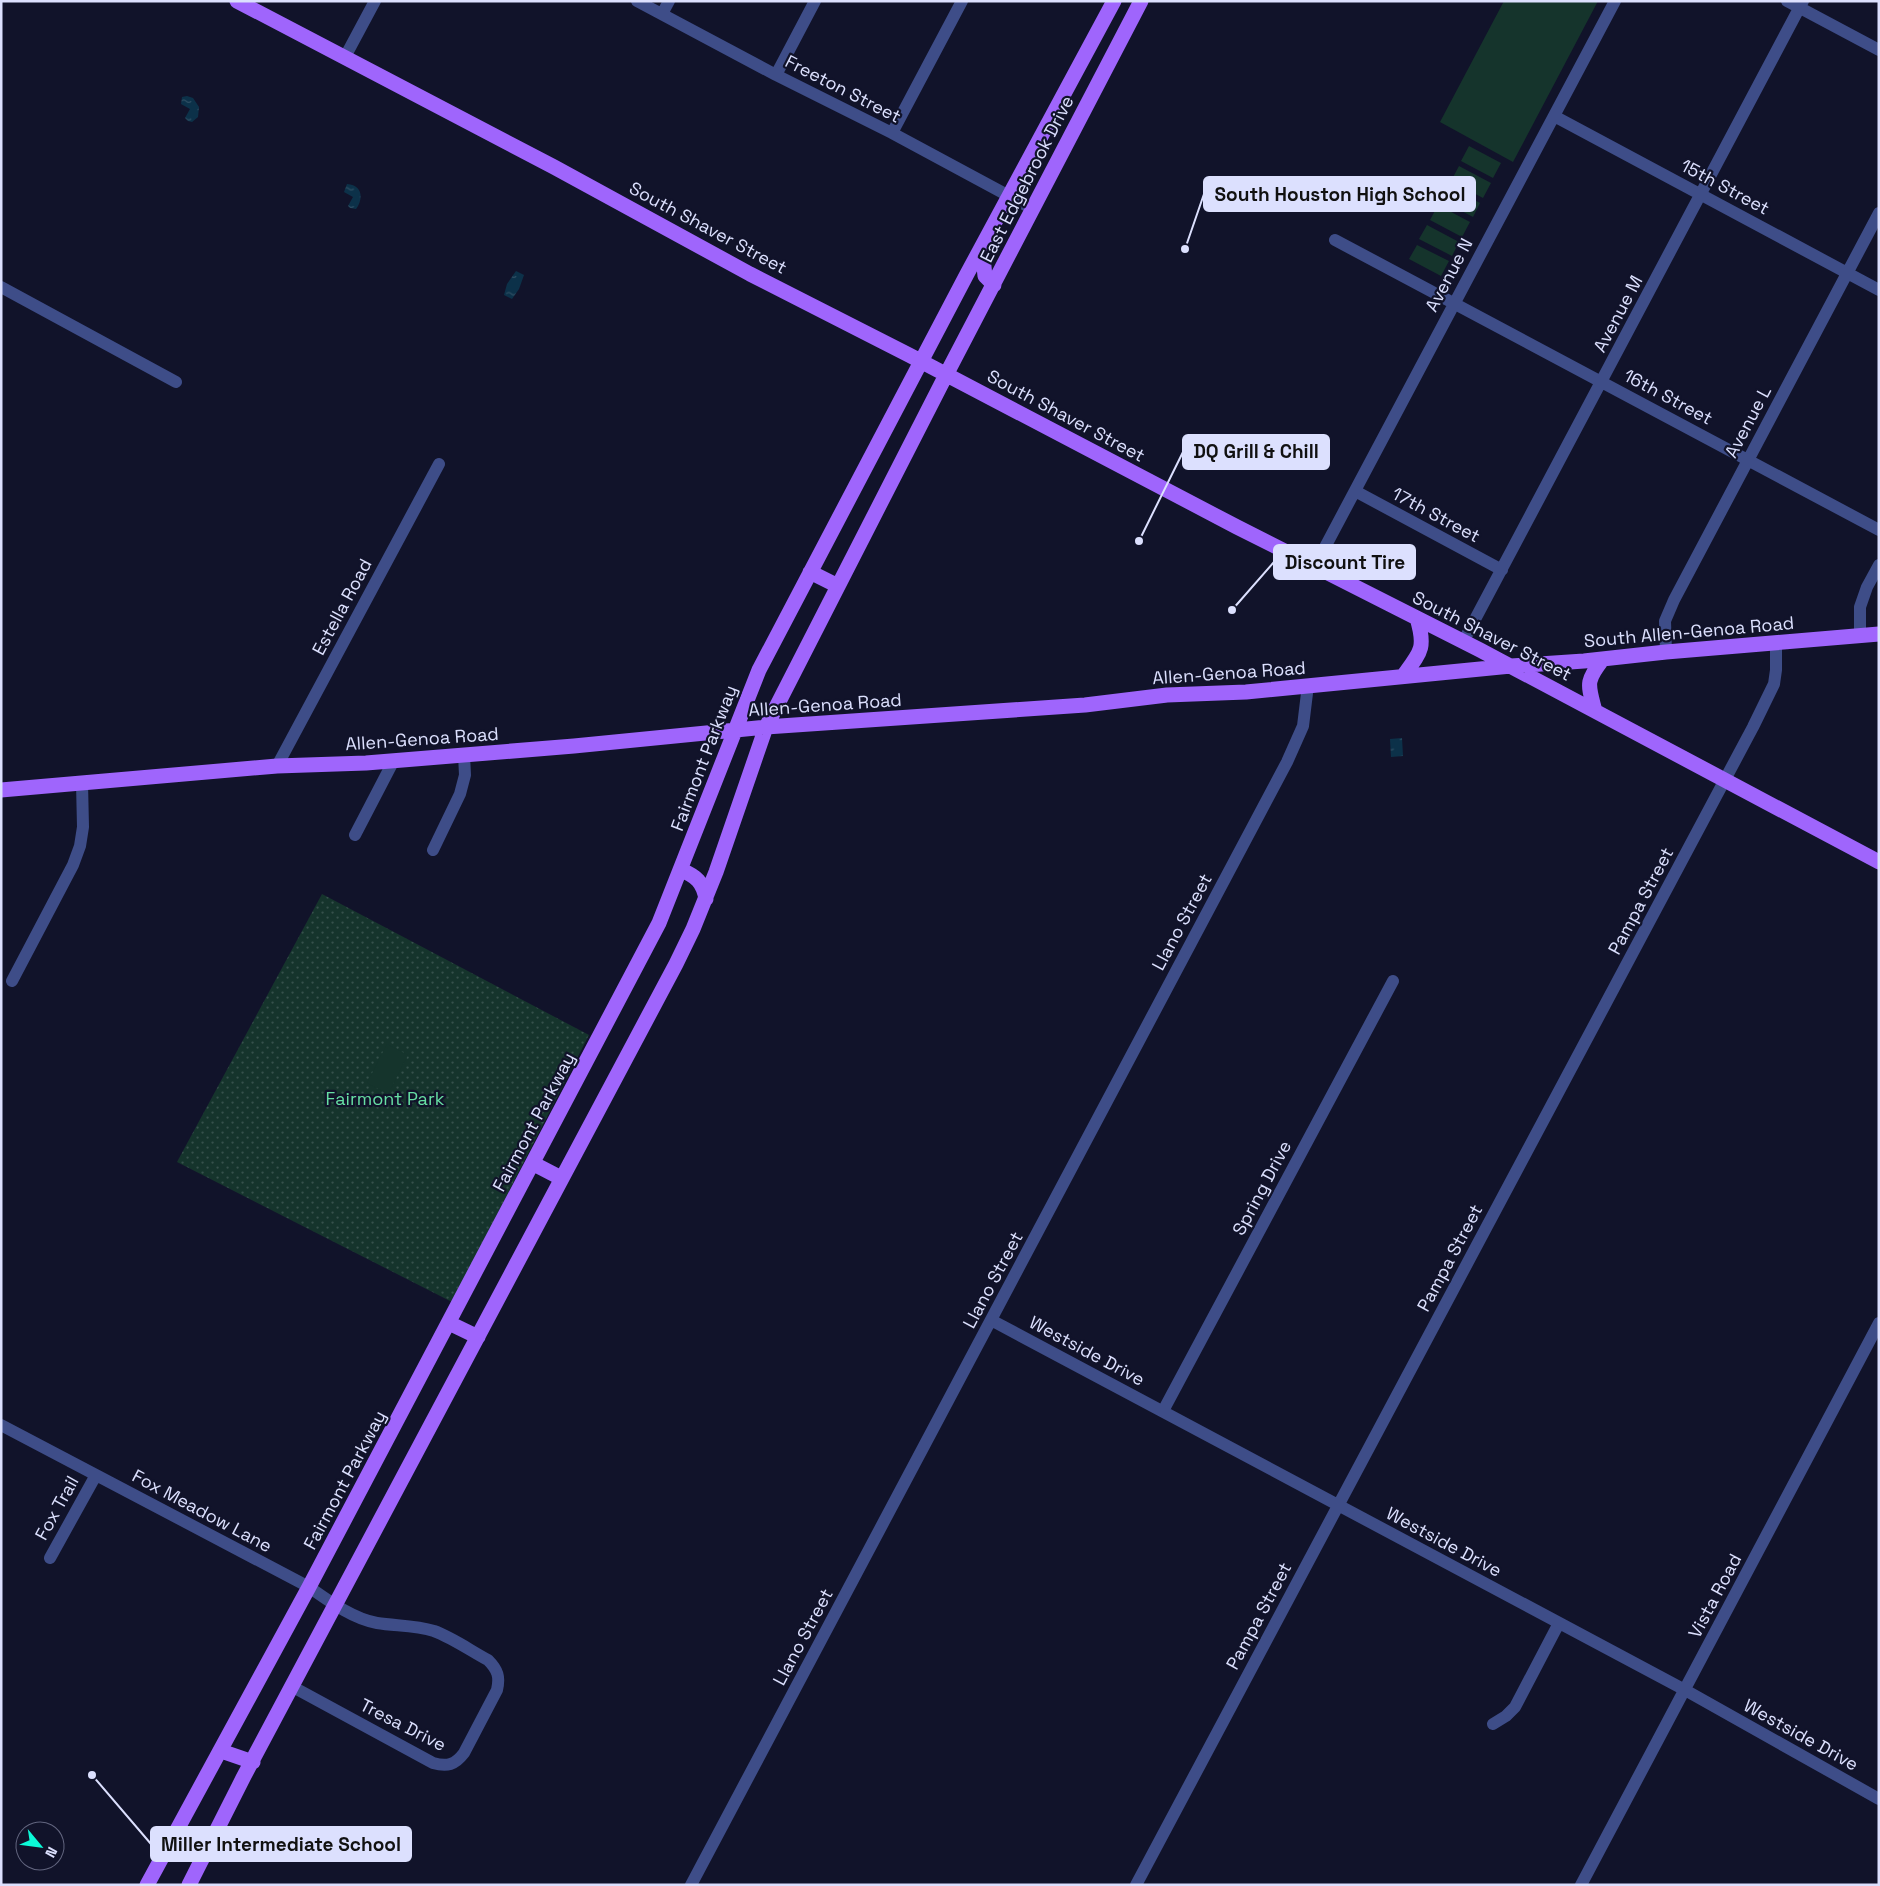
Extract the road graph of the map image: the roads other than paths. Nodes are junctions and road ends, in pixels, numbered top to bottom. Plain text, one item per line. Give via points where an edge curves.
1 (237, 1) edge
2 (375, 1) edge
3 (637, 1) edge
4 (669, 1) edge
5 (815, 1) edge
6 (962, 1) edge
7 (1114, 1) edge
8 (1141, 1) edge
9 (1615, 1) edge
10 (1788, 1) edge
11 (1801, 4) edge
12 (662, 14) junction
13 (1879, 50) edge
14 (1085, 56) junction
15 (346, 57) junction
16 (1106, 68) junction
17 (776, 75) junction
18 (1554, 116) junction
19 (892, 133) junction
20 (1701, 194) junction
21 (1009, 196) junction
22 (1033, 209) junction
23 (1879, 213) edge
24 (1335, 240) dead end
25 (982, 248) junction
26 (1847, 273) junction
27 (994, 285) junction
28 (1, 287) edge
29 (1879, 290) edge
30 (1454, 303) junction
31 (922, 362) junction
32 (946, 375) junction
33 (176, 382) dead end
34 (1602, 382) junction
35 (1748, 460) junction
36 (439, 464) dead end
37 (1354, 491) junction
38 (1879, 530) edge
39 (1879, 565) edge
40 (1315, 566) junction
41 (1502, 570) junction
42 (810, 572) junction
43 (838, 586) junction
44 (1417, 618) junction
45 (1879, 634) edge
46 (1860, 635) junction
47 (1463, 642) junction
48 (1776, 643) junction
49 (1666, 652) junction
50 (1603, 659) junction
51 (1507, 666) junction
52 (1403, 676) junction
53 (1308, 685) junction
54 (1596, 711) junction
55 (766, 727) junction
56 (734, 731) junction
57 (464, 755) junction
58 (394, 760) junction
59 (277, 766) junction
60 (1725, 781) junction
61 (82, 783) junction
62 (1, 790) edge
63 (356, 835) dead end
64 (433, 850) dead end
65 (1879, 862) edge
66 (681, 870) junction
67 (706, 899) junction
68 (12, 980) dead end
69 (1393, 981) dead end
70 (534, 1164) junction
71 (561, 1178) junction
72 (991, 1320) junction
73 (449, 1323) junction
74 (1879, 1324) edge
75 (478, 1338) junction
76 (1163, 1411) junction
77 (1, 1425) edge
78 (96, 1475) junction
79 (1338, 1505) junction
80 (50, 1558) dead end
81 (309, 1587) junction
82 (336, 1605) junction
83 (1559, 1623) junction
84 (293, 1687) junction
85 (1685, 1690) junction
86 (481, 1722) joint
87 (1493, 1724) dead end
88 (221, 1751) junction
89 (253, 1762) junction
90 (1879, 1799) edge
91 (151, 1883) edge
92 (189, 1885) edge
93 (691, 1885) edge
94 (1136, 1885) edge
95 (1581, 1885) edge

1 - 15 main road, South Shaver Street
2 - 15 street
3 - 12 street, Freeton Street
4 - 12 street
5 - 17 street
6 - 19 street
7 - 14 main road, East Edgebrook Drive
8 - 16 main road, East Edgebrook Drive
9 - 18 street, Avenue N
10 - 11 street
11 - 13 street
11 - 20 street, Avenue M
12 - 17 street, Freeton Street
14 - 16 main road
14 - 21 main road, East Edgebrook Drive
15 - 31 main road, South Shaver Street via 750,274
16 - 22 main road, East Edgebrook Drive
17 - 19 street, Freeton Street
18 - 20 street, 15th Street
18 - 30 street, Avenue N
19 - 21 street, Freeton Street
20 - 26 street, 15th Street
20 - 34 street, Avenue M
21 - 22 street, Freeton Street
21 - 25 main road, East Edgebrook Drive
22 - 27 main road, East Edgebrook Drive
23 - 26 street, Avenue L
24 - 30 street, 16th Street
25 - 27 main road via 985,276
25 - 31 main road, East Edgebrook Drive
26 - 29 street, 15th Street
26 - 35 street, Avenue L
27 - 32 main road, East Edgebrook Drive
28 - 33 street
30 - 34 street, 16th Street
30 - 37 street, Avenue N
31 - 32 main road, South Shaver Street
31 - 42 main road, Fairmont Parkway
32 - 40 main road, South Shaver Street
32 - 43 main road
34 - 35 street, 16th Street
34 - 41 street, Avenue M
35 - 38 street, 16th Street
35 - 49 street, Avenue L via 1665,621
36 - 59 street, Estella Road
37 - 40 street, Avenue N
37 - 41 street, 17th Street
39 - 46 street via 1860,607
40 - 44 main road, South Shaver Street
41 - 47 street, Avenue M
42 - 43 main road
42 - 56 main road, Fairmont Parkway via 759,670
43 - 55 main road
44 - 47 main road, South Shaver Street
44 - 52 main road via 1423,636 1421,648
45 - 46 main road, South Allen-Genoa Road
46 - 48 main road, South Allen-Genoa Road
47 - 51 main road, South Shaver Street
48 - 49 main road, South Allen-Genoa Road
48 - 60 street, Pampa Street via 1774,684
49 - 50 main road, South Allen-Genoa Road
50 - 51 main road, South Allen-Genoa Road
50 - 54 main road via 1589,681
51 - 52 main road, Allen-Genoa Road
51 - 54 main road, South Shaver Street
52 - 53 main road, Allen-Genoa Road
53 - 55 main road, Allen-Genoa Road via 1246,692 1167,695 1085,705
53 - 72 street, Llano Street via 1303,726 1287,762
54 - 60 main road, South Shaver Street
55 - 56 main road, Allen-Genoa Road
55 - 67 main road
56 - 57 main road, Allen-Genoa Road
56 - 66 main road, Fairmont Parkway
57 - 58 main road, Allen-Genoa Road
57 - 64 street via 465,775 460,794
58 - 59 main road, Allen-Genoa Road
58 - 63 street
59 - 61 main road, Allen-Genoa Road
60 - 65 main road, South Shaver Street
60 - 79 street, Pampa Street
61 - 62 main road, Allen-Genoa Road
61 - 68 street via 80,846
66 - 67 main road via 698,879
66 - 70 main road, Fairmont Parkway via 659,923
67 - 71 main road via 676,964
69 - 76 street, Spring Drive
70 - 71 main road
70 - 73 main road, Fairmont Parkway
71 - 75 main road
72 - 76 street, Westside Drive
72 - 93 street, Llano Street
73 - 75 main road
73 - 81 main road, Fairmont Parkway
74 - 85 street, Vista Road
75 - 82 main road
76 - 79 street, Westside Drive
77 - 78 street, Fox Meadow Lane
78 - 80 street, Fox Trail
78 - 81 street, Fox Meadow Lane
79 - 83 street, Westside Drive
79 - 94 street, Pampa Street
81 - 82 street, Fox Meadow Lane
81 - 88 main road, Fairmont Parkway
82 - 84 main road
82 - 86 street, Fox Meadow Lane via 376,1623 436,1632 488,1660 495,1667 500,1681
83 - 85 street, Westside Drive
83 - 87 street via 1515,1707
84 - 86 street, Tresa Drive via 433,1763 445,1766 459,1760
84 - 89 main road
85 - 90 street, Westside Drive
85 - 95 street, Vista Road
88 - 89 main road
88 - 91 main road, Fairmont Parkway
89 - 92 main road

